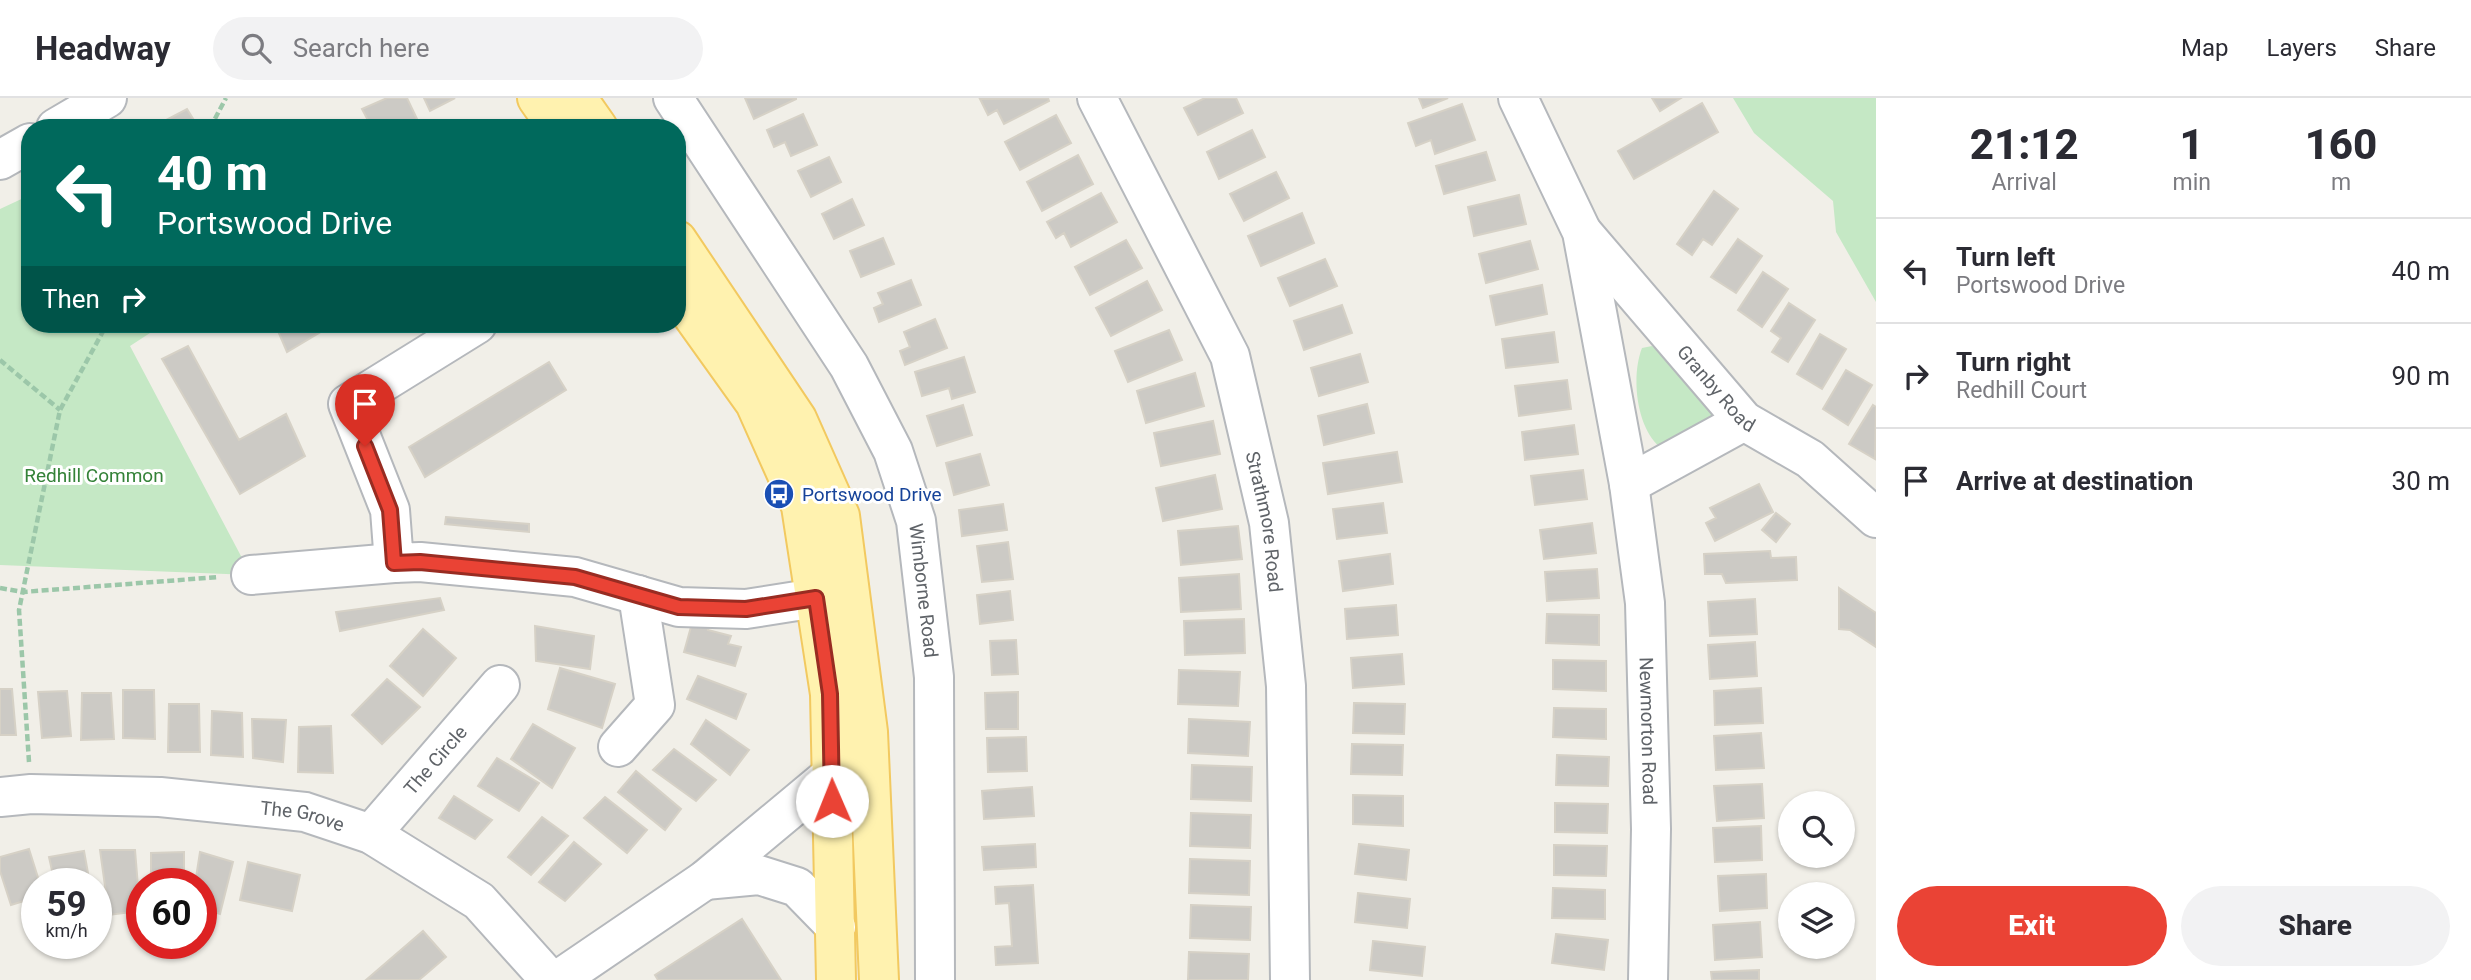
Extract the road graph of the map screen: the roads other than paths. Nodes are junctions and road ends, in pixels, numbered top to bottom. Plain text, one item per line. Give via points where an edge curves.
1 (107, 98) edge
2 (537, 98) edge
3 (577, 98) edge
4 (673, 98) edge
5 (1097, 98) edge
6 (1518, 98) edge
7 (71, 119) edge
8 (552, 119) edge
9 (592, 119) edge
10 (21, 148) edge
11 (0, 160) edge
12 (1582, 232) junction
13 (686, 253) edge
14 (686, 307) edge
15 (462, 333) edge
16 (1744, 421) junction
17 (1629, 484) junction
18 (840, 516) junction
19 (1876, 518) edge
20 (407, 562) junction
21 (251, 575) road end
22 (638, 595) junction
23 (816, 598) junction
24 (500, 685) dead end
25 (618, 747) dead end
26 (831, 775) junction
27 (871, 775) junction
28 (16, 795) edge
29 (371, 834) junction
30 (705, 880) junction
31 (835, 927) junction
32 (550, 980) edge
33 (558, 980) edge
34 (836, 980) edge
35 (879, 980) edge
36 (935, 980) edge
37 (1290, 980) edge
38 (1648, 980) edge

1 - 7 street
2 - 8 main road
3 - 9 main road
4 - 36 street, Wimborne Road via 849,366 893,451 916,521 934,677
5 - 37 street, Strathmore Road via 1230,356 1269,523 1286,686
6 - 12 street, Newmorton Road
10 - 11 street
12 - 16 street, Granby Road
12 - 17 street, Newmorton Road
13 - 18 main road via 797,419
14 - 23 main road via 755,403 801,506
15 - 20 street via 348,404
16 - 17 street
16 - 19 street, Granby Road via 1810,458
17 - 38 street, Newmorton Road via 1645,603 1651,829
18 - 23 street
18 - 27 main road
20 - 21 street
20 - 22 street via 575,577
22 - 23 street via 679,607 746,609
22 - 25 street via 655,705
23 - 26 main road via 830,694
24 - 29 street, The Circle
26 - 27 street
26 - 30 street
26 - 31 main road
27 - 35 main road
28 - 29 street, The Grove via 160,797 305,812
29 - 32 street, The Grove via 479,901
30 - 31 street via 759,875 797,887
30 - 33 street
31 - 34 main road

